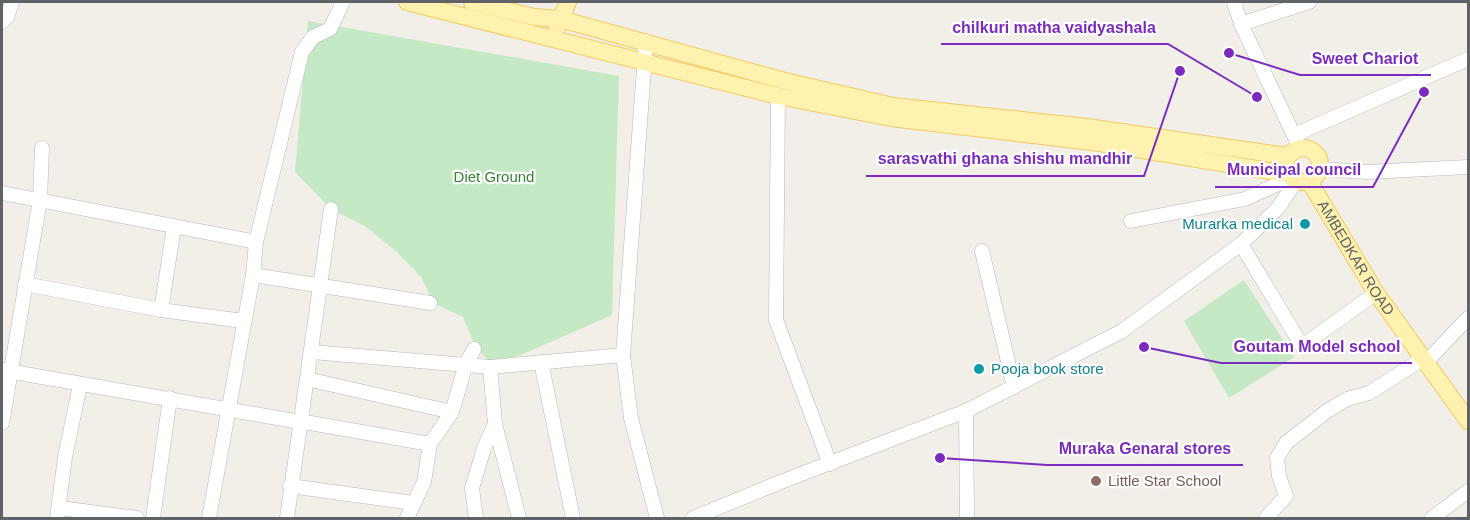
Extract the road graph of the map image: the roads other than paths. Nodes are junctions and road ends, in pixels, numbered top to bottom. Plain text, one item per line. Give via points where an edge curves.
1 (12, 2) edge
2 (343, 2) edge
3 (408, 2) edge
4 (472, 2) edge
5 (542, 2) edge
6 (568, 2) edge
7 (1234, 2) edge
8 (1309, 2) edge
9 (560, 19) junction
10 (2, 22) edge
11 (1241, 24) junction
12 (533, 25) junction
13 (553, 38) junction
14 (646, 40) junction
15 (1468, 59) edge
16 (644, 62) junction
17 (778, 96) junction
18 (1294, 146) junction
19 (42, 148) dead end
20 (1468, 167) edge
21 (1301, 177) junction
22 (2, 193) edge
23 (40, 200) junction
24 (331, 209) dead end
25 (1131, 221) dead end
26 (174, 227) junction
27 (256, 242) junction
28 (1241, 244) junction
29 (982, 251) dead end
30 (253, 275) junction
31 (25, 284) junction
32 (321, 285) junction
33 (1377, 293) junction
34 (430, 303) dead end
35 (160, 310) junction
36 (1468, 318) edge
37 (243, 321) junction
38 (474, 349) dead end
39 (312, 352) junction
40 (623, 355) junction
41 (1426, 359) junction
42 (541, 362) junction
43 (466, 364) junction
44 (490, 367) junction
45 (7, 371) edge
46 (308, 379) junction
47 (80, 385) junction
48 (1014, 387) junction
49 (170, 398) junction
50 (230, 410) junction
51 (966, 411) junction
52 (452, 412) junction
53 (1468, 421) edge
54 (300, 422) junction
55 (2, 423) edge
56 (495, 424) junction
57 (430, 444) junction
58 (830, 464) junction
59 (290, 486) junction
60 (1468, 491) edge
61 (413, 503) junction
62 (58, 513) edge
63 (137, 519) edge
64 (153, 519) edge
65 (209, 519) edge
66 (287, 519) edge
67 (407, 519) edge
68 (476, 519) edge
69 (519, 519) edge
70 (573, 519) edge
71 (657, 519) edge
72 (693, 519) edge
73 (967, 519) edge
74 (1266, 519) edge
75 (1432, 519) edge

1 - 10 street
2 - 27 street via 330,29 314,37 302,52
3 - 12 main road
4 - 12 main road
5 - 12 main road
6 - 9 main road
7 - 11 street
8 - 11 street
9 - 12 main road
9 - 13 main road
9 - 14 main road
11 - 18 street
12 - 13 main road
13 - 16 main road
14 - 16 street
14 - 18 main road via 785,81 893,106
15 - 18 street
16 - 17 main road
16 - 40 street
17 - 21 main road via 891,118 1100,143
17 - 58 street via 776,320
18 - 21 main road
18 - 21 main road, AMBEDKAR ROAD via 1315,153
19 - 23 street
20 - 21 street
21 - 25 street via 1245,199
21 - 28 street via 1278,208
21 - 33 main road, AMBEDKAR ROAD
22 - 23 street
23 - 26 street
23 - 31 street
24 - 32 street
26 - 27 street
26 - 35 street
27 - 30 street
28 - 33 street via 1302,346
28 - 48 street via 1122,331
29 - 48 street
30 - 32 street
30 - 37 street
31 - 35 street
31 - 45 street
32 - 34 street
32 - 39 street
33 - 41 main road, AMBEDKAR ROAD
35 - 37 street
36 - 41 street
37 - 50 street
38 - 43 street
39 - 43 street
39 - 46 street
40 - 42 street
40 - 71 street via 631,418
41 - 53 main road, AMBEDKAR ROAD
41 - 74 street via 1369,393 1347,399 1286,443 1277,458 1286,496
42 - 44 street
42 - 70 street
43 - 44 street
43 - 52 street
44 - 56 street
45 - 47 street
45 - 55 street
46 - 52 street
46 - 54 street
47 - 49 street
47 - 62 street
48 - 51 street
49 - 50 street
49 - 64 street
50 - 54 street
50 - 65 street
51 - 58 street
51 - 73 street
52 - 57 street
54 - 57 street
54 - 59 street
56 - 68 street via 472,488
56 - 69 street
57 - 61 street via 424,482
58 - 72 street
59 - 61 street
59 - 66 street
60 - 75 street
61 - 67 street
62 - 63 street

